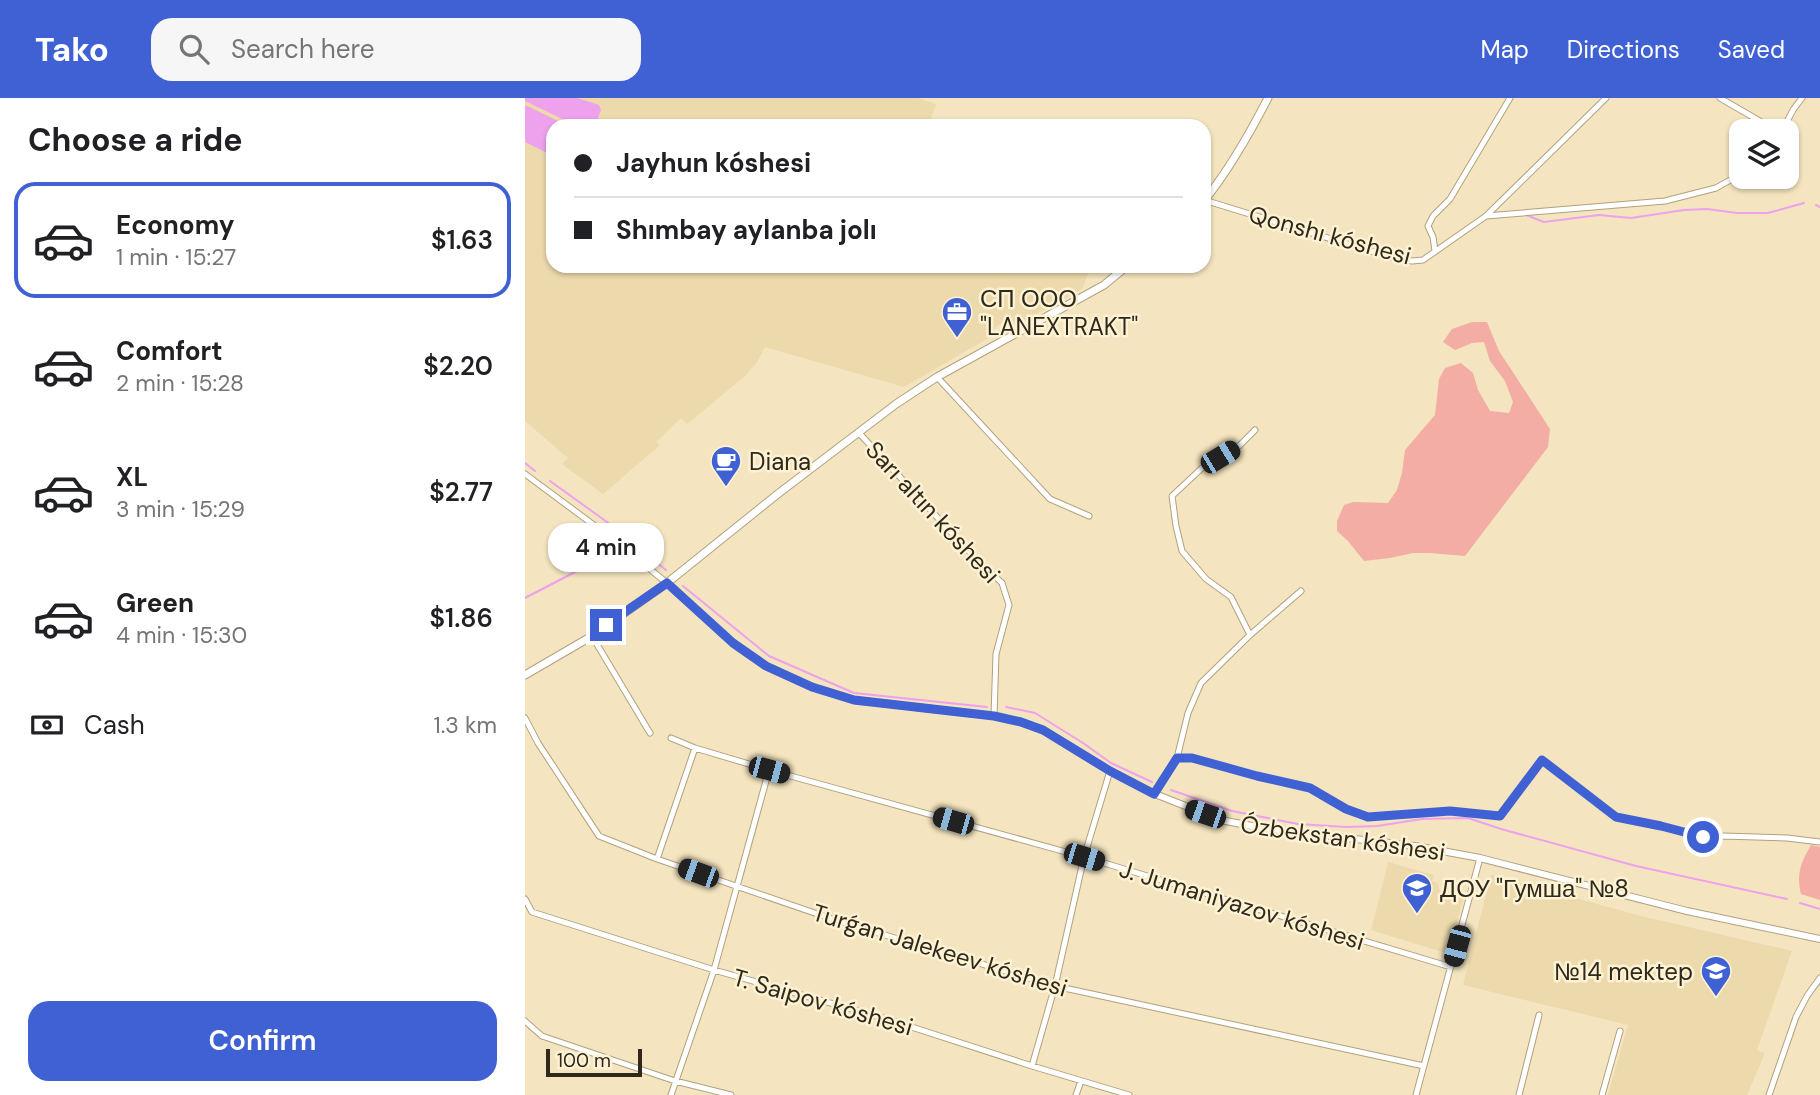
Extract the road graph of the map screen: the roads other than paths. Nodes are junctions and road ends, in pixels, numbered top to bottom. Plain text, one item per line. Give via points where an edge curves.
1 (1268, 98) edge
2 (1510, 98) edge
3 (1606, 98) edge
4 (1720, 98) edge
5 (1802, 98) edge
6 (1756, 119) edge
7 (1788, 119) edge
8 (1729, 179) edge
9 (1211, 191) edge
10 (1211, 203) edge
11 (1486, 216) junction
12 (1435, 251) junction
13 (1119, 273) edge
14 (937, 377) junction
15 (1255, 430) dead end
16 (859, 433) junction
17 (525, 474) edge
18 (1089, 516) dead end
19 (667, 583) junction
20 (1301, 591) dead end
21 (1250, 635) junction
22 (592, 636) junction
23 (525, 675) edge
24 (994, 716) junction
25 (525, 718) edge
26 (650, 733) dead end
27 (671, 738) dead end
28 (695, 748) junction
29 (1177, 758) junction
30 (769, 770) junction
31 (1110, 771) junction
32 (1154, 794) junction
33 (1820, 842) edge
34 (1084, 857) junction
35 (1480, 858) junction
36 (657, 859) junction
37 (738, 887) junction
38 (525, 899) edge
39 (1820, 939) edge
40 (1451, 967) junction
41 (714, 970) junction
42 (1820, 978) edge
43 (1055, 986) junction
44 (1539, 1014) dead end
45 (525, 1021) edge
46 (1620, 1031) dead end
47 (1032, 1066) junction
48 (1424, 1066) junction
49 (675, 1081) junction
50 (1081, 1081) junction
51 (671, 1095) edge
52 (731, 1095) edge
53 (1076, 1095) edge
54 (1129, 1095) edge
55 (1416, 1095) edge
56 (1519, 1095) edge
57 (1602, 1095) edge
58 (1769, 1095) edge

1 - 9 main road
2 - 12 street via 1450,199 1428,226
3 - 11 street, Qonshı kóshesi
4 - 6 street
5 - 7 street
8 - 11 street, Qonshı kóshesi via 1716,188 1665,201
10 - 12 street, Qonshı kóshesi via 1390,257 1423,260
11 - 12 street, Qonshı kóshesi
13 - 14 main road
14 - 16 main road
14 - 18 street via 1050,499
15 - 21 street via 1172,496 1182,551 1206,579 1231,597
16 - 19 main road
16 - 24 street, Sarı altın kóshesi via 1002,583 1009,605 996,654
17 - 19 street
19 - 22 main road
19 - 24 street, Ózbekstan kóshesi via 733,643 766,666 812,687 854,700
20 - 21 street
21 - 29 street via 1201,683
22 - 23 main road
22 - 26 street
24 - 31 street, Ózbekstan kóshesi via 1043,730
25 - 36 street, Turǵan Jalekeev kóshesi via 600,836
27 - 28 street, J. Jumaniyazov kóshesi
28 - 30 street, J. Jumaniyazov kóshesi
28 - 36 street
29 - 32 street
29 - 33 street via 1310,788 1368,817 1450,811 1500,816 1542,760 1616,817 1703,837
30 - 34 street, J. Jumaniyazov kóshesi
30 - 37 street
31 - 32 street, Ózbekstan kóshesi
31 - 34 street
32 - 35 street, Ózbekstan kóshesi via 1221,820
34 - 40 street, J. Jumaniyazov kóshesi
34 - 43 street
35 - 39 street, Ózbekstan kóshesi via 1687,911
35 - 40 street
36 - 37 street, Turǵan Jalekeev kóshesi
37 - 41 street
37 - 43 street, Turǵan Jalekeev kóshesi
38 - 41 street, T. Saipov kóshesi via 532,912
40 - 48 street
41 - 47 street, T. Saipov kóshesi
41 - 49 street
42 - 58 street via 1796,1017
43 - 47 street
43 - 48 street, Turǵan Jalekeev kóshesi
44 - 56 street
45 - 49 street via 542,1036
46 - 57 street
47 - 50 street, T. Saipov kóshesi
48 - 55 street
49 - 51 street
49 - 52 street
50 - 53 street
50 - 54 street, T. Saipov kóshesi

